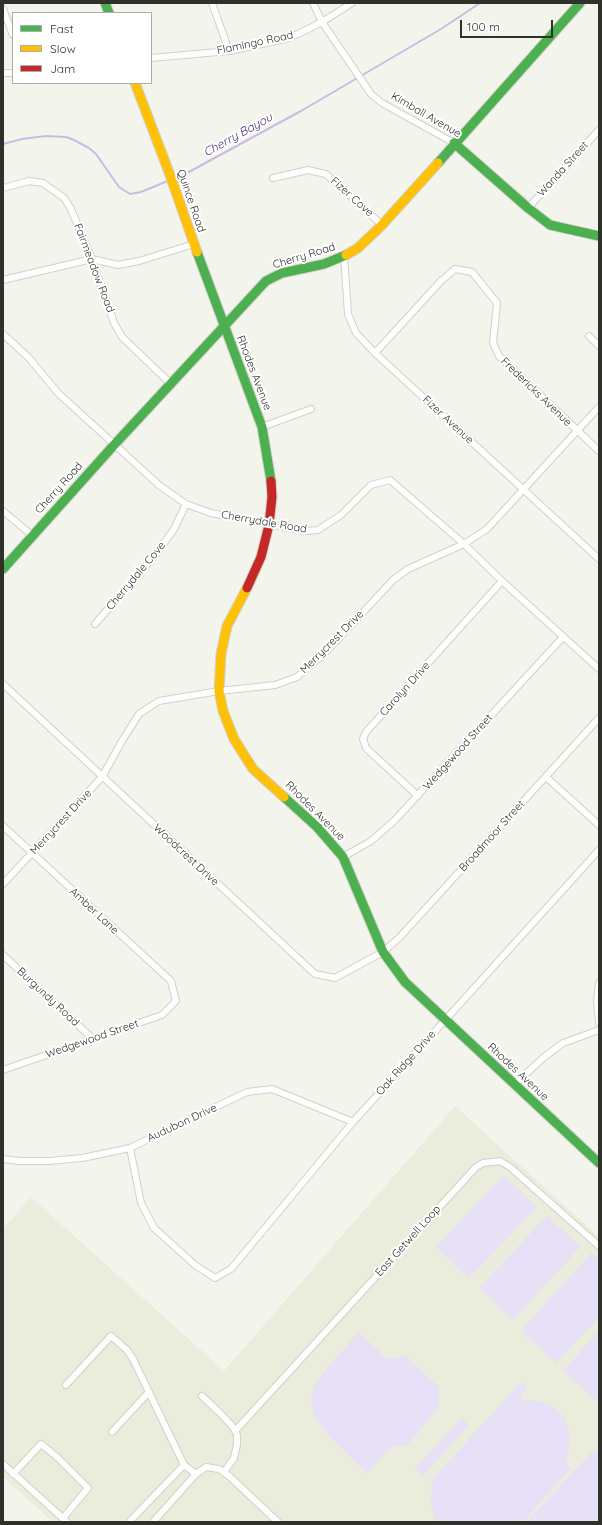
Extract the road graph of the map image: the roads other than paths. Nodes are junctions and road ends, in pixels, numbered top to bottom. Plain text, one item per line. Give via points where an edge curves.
1 (212, 3) edge
2 (313, 3) edge
3 (352, 3) edge
4 (580, 3) edge
5 (3, 9) edge
6 (322, 22) junction
7 (12, 32) edge
8 (229, 51) junction
9 (152, 58) edge
10 (135, 84) edge
11 (599, 130) edge
12 (454, 143) junction
13 (273, 178) dead end
14 (3, 188) edge
15 (528, 208) junction
16 (382, 225) junction
17 (599, 236) edge
18 (194, 244) junction
19 (344, 256) junction
20 (92, 259) junction
21 (3, 280) edge
22 (224, 326) junction
23 (3, 334) edge
24 (589, 336) dead end
25 (599, 346) edge
26 (375, 353) junction
27 (171, 384) junction
28 (599, 407) edge
29 (311, 409) dead end
30 (262, 428) junction
31 (576, 430) junction
32 (114, 445) junction
33 (599, 451) edge
34 (523, 489) junction
35 (186, 504) junction
36 (3, 511) edge
37 (269, 525) junction
38 (33, 536) junction
39 (464, 544) junction
40 (599, 559) edge
41 (3, 569) edge
42 (502, 581) junction
43 (95, 624) dead end
44 (563, 637) junction
45 (599, 669) edge
46 (3, 684) edge
47 (219, 691) junction
48 (599, 718) edge
49 (102, 777) junction
50 (546, 777) junction
51 (418, 796) junction
52 (599, 825) edge
53 (3, 826) edge
54 (599, 850) edge
55 (32, 853) junction
56 (344, 857) junction
57 (3, 884) edge
58 (383, 952) junction
59 (3, 956) edge
60 (599, 983) edge
61 (176, 1001) joint
62 (445, 1019) junction
63 (599, 1023) edge
64 (599, 1030) edge
65 (93, 1039) junction
66 (3, 1070) edge
67 (514, 1085) junction
68 (353, 1122) junction
69 (130, 1148) junction
70 (3, 1159) edge
71 (599, 1164) edge
72 (599, 1246) edge
73 (66, 1385) dead end
74 (149, 1392) junction
75 (202, 1396) dead end
76 (235, 1431) junction
77 (112, 1432) dead end
78 (3, 1464) edge
79 (184, 1465) junction
80 (224, 1472) junction
81 (13, 1474) junction
82 (196, 1474) junction
83 (65, 1520) edge
84 (129, 1522) edge
85 (153, 1522) edge
86 (278, 1522) edge

1 - 8 street
2 - 6 street, Kimball Avenue
3 - 6 street, Flamingo Road
4 - 12 main road, Cherry Road
5 - 7 street
6 - 8 street, Flamingo Road via 285,39
6 - 12 street, Kimball Avenue via 365,87 382,103
8 - 9 street, Flamingo Road
10 - 18 main road, Quince Road
11 - 15 street, Wanda Street
12 - 15 main road, Kimball Avenue
12 - 16 main road, Cherry Road
13 - 16 street, Fizer Cove via 308,170 326,174
14 - 20 street, Fairmeadow Road via 29,181 43,183 64,198
15 - 17 main road, Kimball Avenue via 550,225
16 - 19 main road, Cherry Road via 358,248
18 - 20 street via 118,265
18 - 22 main road, Quince Road
19 - 22 main road, Cherry Road via 324,264 282,273 266,282
19 - 26 street, Fizer Avenue via 348,314 356,333
20 - 21 street
20 - 27 street, Fairmeadow Road via 114,323 122,337
22 - 27 main road, Cherry Road
22 - 30 main road, Rhodes Avenue
23 - 32 street, Cherrydale Road via 58,393
24 - 25 street
26 - 31 street, Fredericks Avenue via 450,273 455,269 472,272 497,303 493,343 499,356
26 - 34 street, Fizer Avenue
27 - 32 main road, Cherry Road
28 - 31 street, Merrycrest Drive
29 - 30 street, Rhodes Avenue
30 - 37 main road, Rhodes Avenue via 272,497
31 - 33 street, Fredericks Avenue
31 - 34 street, Merrycrest Drive
32 - 35 street, Cherrydale Road via 160,486
32 - 38 main road, Cherry Road
34 - 39 street, Merrycrest Drive via 487,529
34 - 40 street, Fizer Avenue
35 - 37 street, Cherrydale Road via 211,513
35 - 43 street, Cherrydale Cove via 174,529 157,553
36 - 38 street
37 - 39 street, Cherrydale Road via 306,531 318,530 340,515 371,485 390,480
37 - 47 main road, Rhodes Avenue via 261,557 227,626 221,654
38 - 41 main road, Cherry Road
39 - 42 street, Cherrydale Road
39 - 47 street, Merrycrest Drive via 408,569 393,580 326,652 297,677 275,685
42 - 44 street, Cherrydale Road
42 - 51 street, Carolyn Drive via 366,732 363,740 366,748
44 - 45 street, Cherrydale Road
44 - 51 street, Wedgewood Street
46 - 49 street, Woodcrest Drive
47 - 49 street, Merrycrest Drive via 159,700 139,714
47 - 56 main road, Rhodes Avenue via 223,711 234,739 254,769 317,827
48 - 50 street, Broadmoor Street
49 - 55 street, Merrycrest Drive
49 - 58 street, Woodcrest Drive via 315,974 335,978
50 - 52 street
50 - 58 street, Broadmoor Street
51 - 56 street, Wedgewood Street via 371,841
53 - 55 street, Amber Lane
54 - 62 street, Oak Ridge Drive
55 - 57 street, Merrycrest Drive
55 - 61 street, Amber Lane via 170,981
56 - 58 main road, Rhodes Avenue
58 - 62 main road, Rhodes Avenue via 405,982
59 - 65 street, Burgundy Road
60 - 63 street via 596,1001
61 - 65 street, Wedgewood Street via 162,1015
62 - 67 main road, Rhodes Avenue
62 - 68 street, Oak Ridge Drive
64 - 67 street via 563,1043
65 - 66 street, Wedgewood Street
67 - 71 main road, Rhodes Avenue
68 - 69 street, Audubon Drive via 272,1089 247,1092
68 - 69 street, Oak Ridge Drive via 231,1269 215,1278 194,1265 154,1228 141,1203
69 - 70 street, Audubon Drive via 82,1158 49,1161
72 - 76 street, East Getwell Loop via 510,1166 500,1161 483,1163 471,1172
73 - 74 street via 111,1336 133,1358
74 - 77 street
74 - 79 street
75 - 76 street
76 - 80 street via 237,1445 234,1458
78 - 81 street
79 - 82 street
79 - 84 street
80 - 82 street via 206,1467
80 - 86 street
81 - 83 street
81 - 83 street via 41,1444 57,1457 88,1488
82 - 85 street

